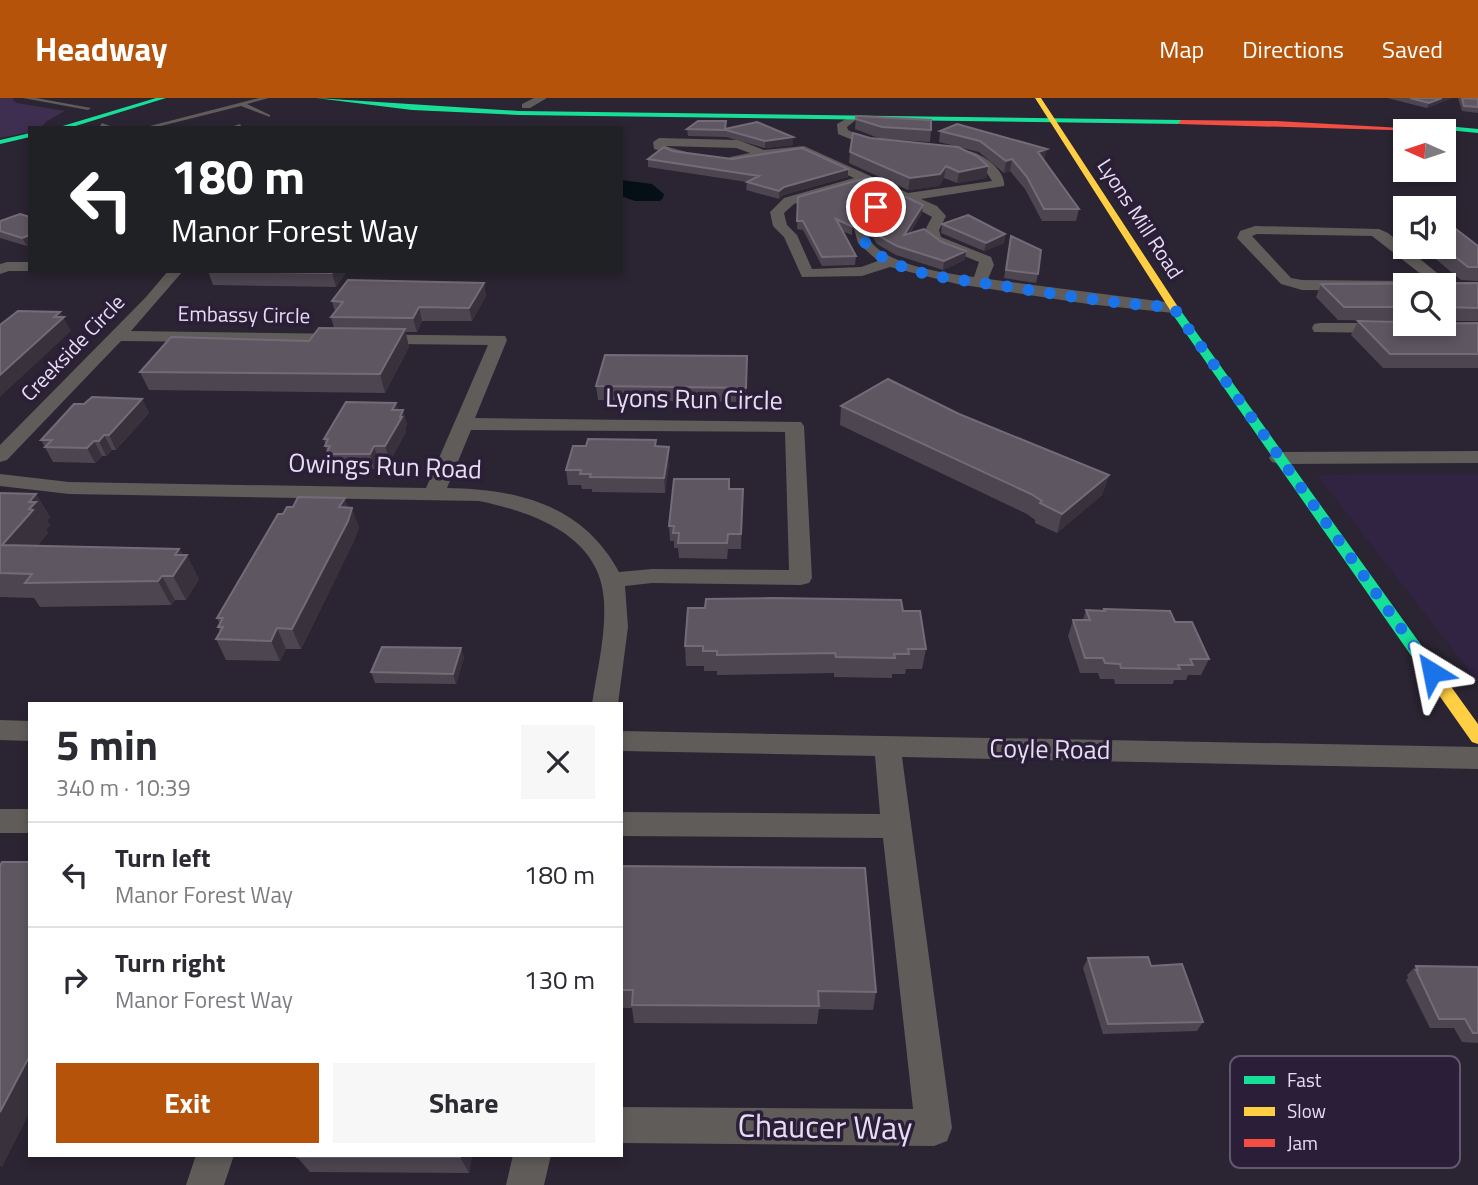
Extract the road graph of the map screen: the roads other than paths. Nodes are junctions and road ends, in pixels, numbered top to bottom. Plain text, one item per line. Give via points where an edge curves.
1 (26, 98) edge
2 (266, 98) edge
3 (319, 98) edge
4 (414, 98) edge
5 (542, 98) edge
6 (1471, 98) edge
7 (1478, 99) edge
8 (170, 100) edge
9 (254, 100) edge
10 (242, 104) junction
11 (526, 106) junction
12 (88, 108) dead end
13 (1045, 110) edge
14 (851, 118) junction
15 (254, 122) dead end
16 (163, 123) junction
17 (68, 126) edge
18 (104, 126) edge
19 (152, 126) edge
20 (170, 126) edge
21 (1393, 129) edge
22 (1478, 131) edge
23 (28, 135) edge
24 (1456, 135) edge
25 (1478, 137) edge
26 (0, 142) edge
27 (28, 143) edge
28 (894, 143) edge
29 (0, 150) edge
30 (948, 150) edge
31 (763, 154) junction
32 (867, 179) junction
33 (909, 198) junction
34 (892, 262) junction
35 (28, 267) edge
36 (0, 269) edge
37 (174, 273) edge
38 (1434, 273) edge
39 (979, 282) junction
40 (1393, 286) edge
41 (1173, 307) junction
42 (1320, 328) dead end
43 (1393, 328) edge
44 (117, 336) junction
45 (464, 424) junction
46 (0, 456) edge
47 (1478, 457) edge
48 (1279, 458) junction
49 (0, 480) edge
50 (434, 494) junction
51 (611, 580) junction
52 (605, 702) edge
53 (0, 730) edge
54 (28, 731) edge
55 (1478, 737) edge
56 (623, 741) edge
57 (887, 745) junction
58 (1478, 758) edge
59 (0, 821) edge
60 (28, 821) edge
61 (623, 824) edge
62 (895, 826) junction
63 (623, 1125) edge
64 (214, 1157) edge
65 (532, 1157) edge
66 (205, 1185) edge
67 (525, 1185) edge

1 - 12 lane
2 - 9 lane
3 - 14 main road via 508,113
4 - 11 main road
5 - 11 street
6 - 7 street
8 - 17 main road
8 - 18 main road
9 - 10 lane
10 - 15 lane via 268,116
10 - 16 lane
11 - 13 main road
13 - 14 main road
13 - 21 main road
13 - 22 main road via 1309,115
13 - 41 main road, Lyons Mill Road
14 - 28 street via 841,126 846,135 862,142
16 - 19 lane
16 - 20 lane
23 - 26 main road
24 - 25 main road
27 - 29 main road
30 - 33 street via 987,165 999,183
31 - 31 street via 740,160 658,147 659,142 729,143
31 - 32 street via 804,150
32 - 33 street
32 - 34 street via 789,201 777,218 807,274 862,271
33 - 34 street via 876,207 861,220 859,230 868,247
33 - 39 street via 938,212 931,235 934,239 986,260
34 - 39 street via 931,275
35 - 36 street
37 - 44 street, Creekside Circle
38 - 40 street via 1374,232 1255,230 1245,234 1286,281 1317,287
39 - 41 street via 1121,304
41 - 48 main road, Lyons Mill Road
42 - 43 street
44 - 45 street, Embassy Circle via 499,340
44 - 46 street, Creekside Circle
45 - 50 street, Embassy Circle
45 - 51 street, Lyons Run Circle via 794,426 801,578 652,576
47 - 48 street
48 - 55 main road, Lyons Mill Road
49 - 50 street, Owings Run Road via 69,488
50 - 51 street, Owings Run Road via 513,501 569,523 601,558
51 - 52 street, Owings Run Road via 616,600
53 - 54 street
56 - 57 street, Coyle Road
57 - 58 street, Coyle Road
57 - 62 street, Chaucer Way
59 - 60 street
61 - 62 street
62 - 63 street, Chaucer Way via 934,1128
64 - 66 street
65 - 67 street

